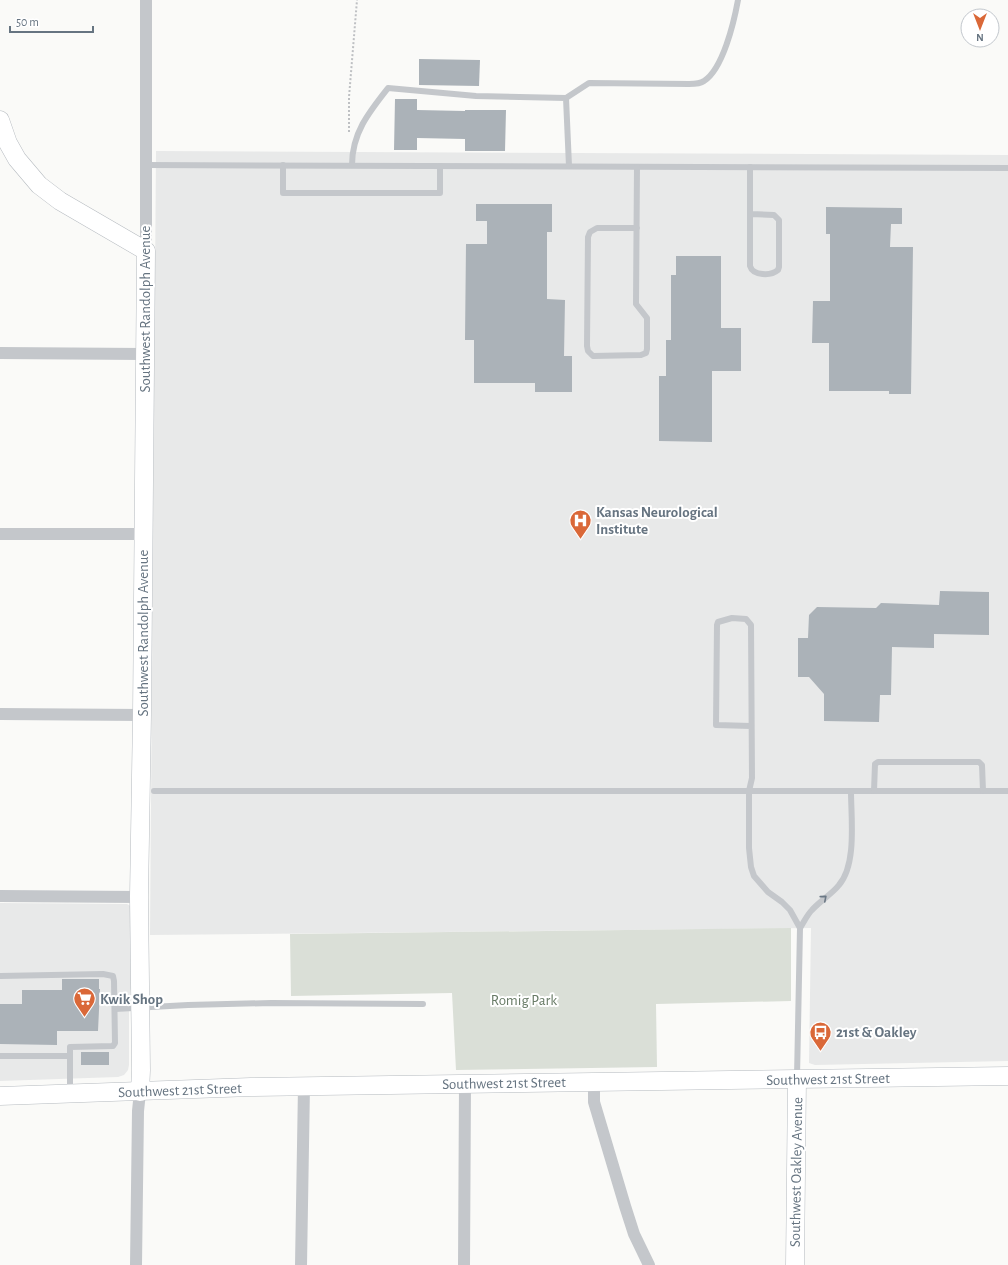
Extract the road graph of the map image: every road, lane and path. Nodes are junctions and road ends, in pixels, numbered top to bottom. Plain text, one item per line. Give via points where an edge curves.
1 (146, 0) edge
2 (356, 0) edge
3 (738, 0) edge
4 (566, 98) junction
5 (0, 120) edge
6 (349, 135) dead end
7 (145, 164) junction
8 (283, 165) junction
9 (352, 165) junction
10 (440, 166) junction
11 (570, 166) junction
12 (636, 167) junction
13 (750, 167) junction
14 (1008, 168) edge
15 (750, 214) junction
16 (636, 228) junction
17 (146, 251) junction
18 (0, 353) edge
19 (144, 354) junction
20 (0, 534) edge
21 (143, 534) junction
22 (0, 714) edge
23 (142, 715) junction
24 (751, 726) junction
25 (154, 791) dead end
26 (749, 791) junction
27 (851, 791) junction
28 (874, 791) junction
29 (982, 791) junction
30 (1008, 791) edge
31 (0, 896) edge
32 (139, 897) junction
33 (800, 928) junction
34 (0, 976) edge
35 (423, 1004) dead end
36 (140, 1008) junction
37 (115, 1009) junction
38 (0, 1056) edge
39 (69, 1056) junction
40 (1008, 1076) edge
41 (797, 1079) junction
42 (594, 1082) junction
43 (465, 1084) junction
44 (304, 1086) junction
45 (140, 1092) junction
46 (70, 1094) junction
47 (0, 1096) edge
48 (136, 1265) edge
49 (301, 1265) edge
50 (464, 1265) edge
51 (649, 1265) edge
52 (795, 1265) edge

1 - 7 street, Southwest Randolph Avenue
2 - 6 path
3 - 4 lane via 731,33 714,72 703,82 589,83
4 - 9 lane via 476,96 388,88 358,134 352,151
4 - 11 lane
5 - 17 street via 17,159 38,185 60,201
7 - 8 lane
7 - 17 street, Southwest Randolph Avenue
8 - 9 lane
8 - 10 lane via 283,193 440,193
9 - 10 lane
10 - 11 lane
11 - 12 lane
12 - 13 lane
12 - 16 lane
13 - 14 lane
13 - 15 lane
15 - 15 lane via 751,270 757,273 773,273 779,267 779,220 774,215
16 - 16 lane via 636,304 647,318 646,352 641,355 593,356 588,350 588,236 597,228
17 - 19 street, Southwest Randolph Avenue
18 - 19 street
19 - 21 street, Southwest Randolph Avenue
20 - 21 street
21 - 23 street, Southwest Randolph Avenue
22 - 23 street
23 - 32 street, Southwest Randolph Avenue
24 - 24 lane via 751,625 746,619 732,618 718,622 717,625 716,725
24 - 26 lane via 752,778
25 - 26 lane
26 - 27 lane
26 - 33 lane via 749,848 754,876 768,892 790,910
27 - 28 lane
33 -> 27 lane via 810,911 839,886 847,872 851,853
28 - 29 lane
28 - 29 lane via 875,764 878,762 979,762 982,765
29 - 30 lane
31 - 32 street
32 - 36 street, Southwest Randolph Avenue
33 - 41 lane
34 - 37 lane via 113,976
35 - 36 lane via 272,1003
36 - 37 lane
36 - 45 street, Southwest Randolph Avenue
37 - 39 lane via 116,1038 113,1046 70,1047
38 - 39 lane
39 - 46 lane
40 - 41 street, Southwest 21st Street
41 - 42 street, Southwest 21st Street
41 - 52 street, Southwest Oakley Avenue
42 - 43 street, Southwest 21st Street
42 - 51 street via 594,1102 622,1198 634,1234
43 - 44 street, Southwest 21st Street
43 - 50 street
44 - 45 street, Southwest 21st Street
44 - 49 street
45 - 46 street, Southwest 21st Street
45 - 48 street, Southwest Randolph Avenue
46 - 47 street, Southwest 21st Street

